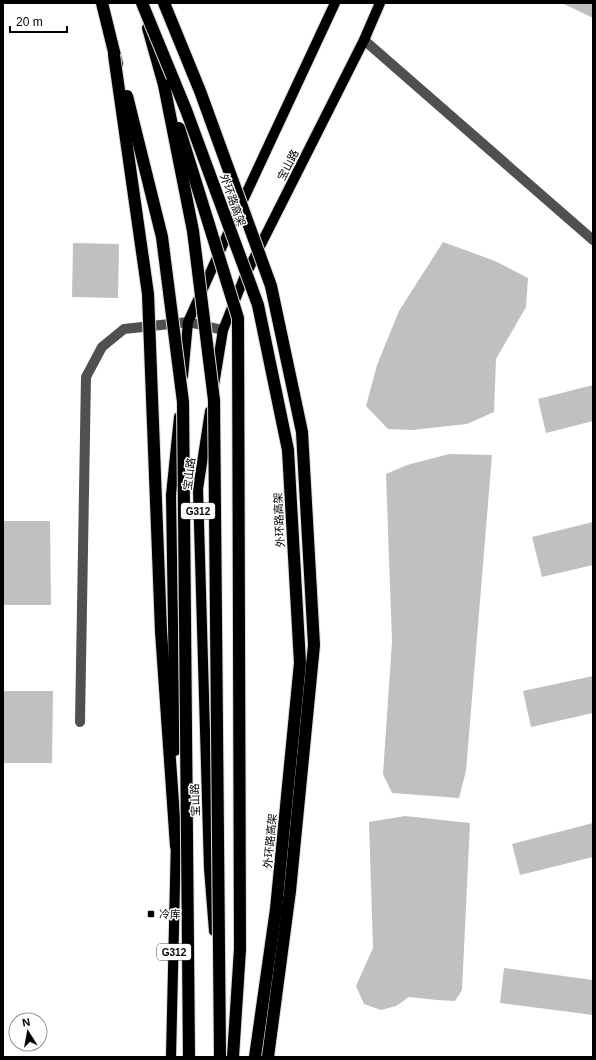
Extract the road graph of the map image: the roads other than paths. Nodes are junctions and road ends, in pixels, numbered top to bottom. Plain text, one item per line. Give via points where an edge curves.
1 (102, 3) edge
2 (141, 3) edge
3 (164, 3) edge
4 (335, 3) edge
5 (380, 3) edge
6 (364, 40) junction
7 (114, 55) junction
8 (164, 85) junction
9 (593, 240) edge
10 (188, 322) junction
11 (223, 330) junction
12 (80, 722) dead end
13 (176, 846) junction
14 (171, 1057) edge
15 (189, 1057) edge
16 (220, 1057) edge
17 (224, 1057) edge
18 (233, 1057) edge
19 (255, 1057) edge
20 (268, 1057) edge

1 - 7 highway
2 - 8 highway
2 - 19 highway, 外环路高架, bridge via 186,110 258,305 288,450 300,663 276,909
3 - 20 highway, 外环路高架, bridge via 200,91 271,286 302,432 314,645 290,890
4 - 10 main road, 宝山路 / G312
5 - 6 main road, 宝山路 / G312
6 - 9 street
6 - 11 main road, 宝山路 / G312 via 244,278
7 - 13 highway, bridge via 148,294 161,631
7 - 15 highway, bridge via 127,96 162,237 183,402
8 - 16 highway, bridge via 193,231 214,400
8 - 18 highway, bridge via 238,318 240,949
10 - 11 street
10 - 12 street via 124,329 102,347 86,377
10 - 13 main road, 宝山路 / G312 via 171,495
11 - 17 main road, 宝山路 / G312 via 198,490 209,868
13 - 14 main road, 宝山路 / G312

